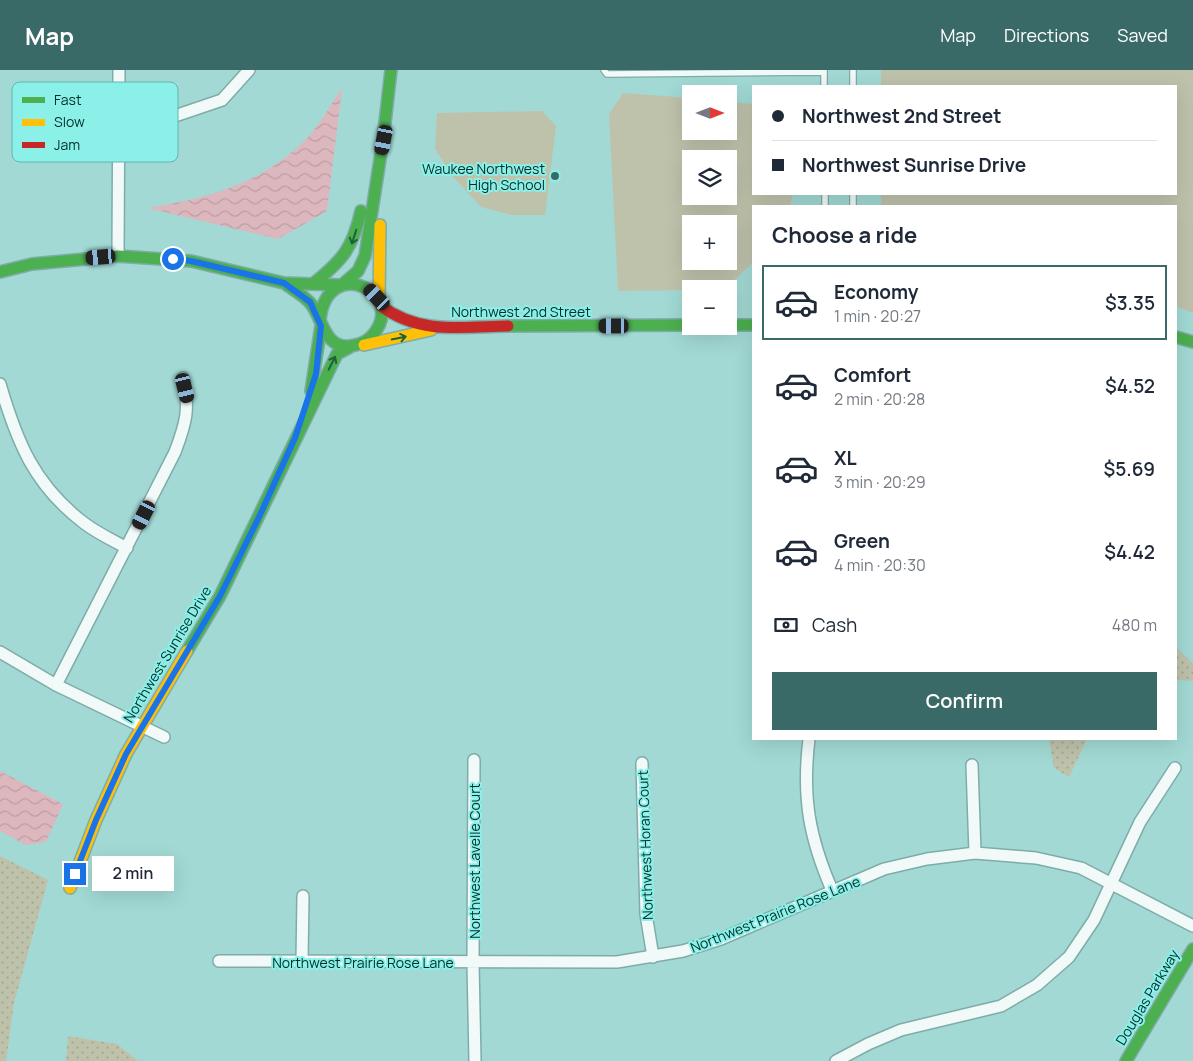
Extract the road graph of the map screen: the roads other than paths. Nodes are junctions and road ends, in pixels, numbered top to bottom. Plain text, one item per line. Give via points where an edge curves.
1 (249, 70) edge
2 (391, 70) edge
3 (604, 70) edge
4 (852, 70) edge
5 (824, 71) edge
6 (824, 85) edge
7 (852, 85) edge
8 (178, 115) edge
9 (384, 140) junction
10 (119, 162) edge
11 (118, 256) junction
12 (0, 272) edge
13 (284, 283) junction
14 (314, 283) junction
15 (341, 285) junction
16 (380, 304) junction
17 (320, 323) junction
18 (682, 325) edge
19 (737, 325) edge
20 (752, 325) edge
21 (440, 327) junction
22 (1177, 337) edge
23 (1193, 342) edge
24 (354, 346) junction
25 (182, 378) dead end
26 (0, 384) edge
27 (295, 438) junction
28 (127, 548) junction
29 (0, 652) edge
30 (56, 685) junction
31 (142, 726) junction
32 (164, 737) dead end
33 (809, 740) edge
34 (474, 760) dead end
35 (642, 763) dead end
36 (972, 764) dead end
37 (1175, 768) dead end
38 (975, 853) junction
39 (1113, 883) junction
40 (70, 888) dead end
41 (832, 890) junction
42 (303, 896) dead end
43 (1193, 926) edge
44 (1193, 949) edge
45 (653, 957) junction
46 (219, 961) dead end
47 (302, 961) junction
48 (473, 962) junction
49 (475, 1061) edge
50 (836, 1061) edge
51 (1126, 1061) edge

1 - 8 street via 222,100
2 - 9 street
3 - 5 lane via 607,74
4 - 7 lane
5 - 6 lane
9 -> 14 street via 373,158 351,247 339,263
9 - 15 street via 365,256 358,271
9 - 16 street via 386,167 378,244
10 - 11 street
11 - 12 street via 32,264
11 - 13 street via 191,261
13 - 14 street
13 - 17 street via 310,302
14 - 15 street
15 - 16 street via 360,284 370,289
15 - 17 street via 323,300
16 - 21 street, Northwest 2nd Street via 392,314 416,325
16 - 24 street via 382,317 377,331 367,342
17 - 24 street via 334,342
17 - 27 street, Northwest Sunrise Drive via 316,374
18 - 21 street, Northwest 2nd Street
19 - 20 street
24 -> 21 street, Northwest 2nd Street
22 - 23 street
27 -> 24 street, Northwest Sunrise Drive via 337,354
25 - 28 street via 188,398 184,428
26 - 28 street via 23,452 50,493 85,524
27 - 31 street, Northwest Sunrise Drive via 220,596
28 - 30 street
29 - 30 street
30 - 31 street
31 - 32 street
31 - 40 street, Northwest Sunrise Drive via 107,793
33 - 41 street via 806,789 809,826
34 - 48 street, Northwest Lavelle Court
35 - 45 street, Northwest Horan Court via 646,914
36 - 38 street
37 - 39 street via 1140,822
38 - 39 street, Northwest Prairie Rose Lane via 1036,858 1081,868
38 - 41 street, Northwest Prairie Rose Lane via 926,859 884,869
39 - 43 street, Northwest Prairie Rose Lane
39 - 50 street via 1094,920 1069,957 1037,985 1001,1006 901,1030
41 - 45 street, Northwest Prairie Rose Lane via 721,939
42 - 47 street
44 - 51 street, Douglas Parkway
45 - 48 street, Northwest Prairie Rose Lane via 596,963
46 - 47 street, Northwest Prairie Rose Lane
47 - 48 street, Northwest Prairie Rose Lane
48 - 49 street, Northwest Lavelle Court

